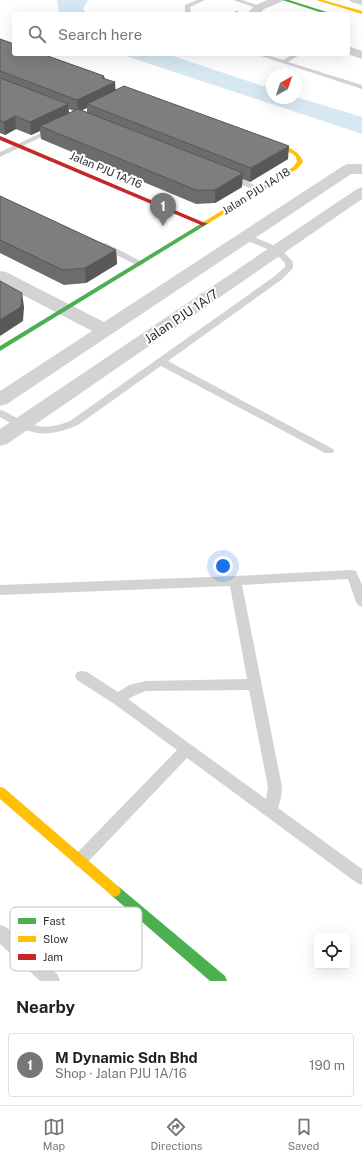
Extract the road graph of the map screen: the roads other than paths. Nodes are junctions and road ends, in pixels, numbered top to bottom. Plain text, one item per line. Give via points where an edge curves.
1 (202, 0) edge
2 (236, 0) edge
3 (277, 0) edge
4 (284, 0) edge
5 (318, 0) edge
6 (355, 0) edge
7 (362, 2) edge
8 (333, 4) junction
9 (362, 10) edge
10 (256, 11) edge
11 (188, 12) edge
12 (324, 12) edge
13 (362, 13) edge
14 (350, 51) edge
15 (362, 54) edge
16 (264, 56) edge
17 (294, 56) edge
18 (283, 62) junction
19 (362, 87) edge
20 (58, 127) edge
21 (252, 136) edge
22 (0, 138) edge
23 (18, 146) junction
24 (0, 154) edge
25 (362, 169) edge
26 (223, 175) edge
27 (260, 189) junction
28 (362, 192) edge
29 (203, 224) junction
30 (246, 237) junction
31 (98, 243) edge
32 (277, 250) junction
33 (140, 263) junction
34 (0, 276) edge
35 (65, 309) junction
36 (105, 330) junction
37 (0, 349) edge
38 (162, 362) junction
39 (0, 400) edge
40 (0, 414) edge
41 (20, 425) junction
42 (0, 439) edge
43 (329, 450) dead end
44 (357, 574) edge
45 (235, 581) junction
46 (0, 590) edge
47 (362, 602) edge
48 (82, 676) dead end
49 (256, 684) junction
50 (118, 699) junction
51 (187, 749) junction
52 (0, 792) edge
53 (270, 809) junction
54 (80, 861) junction
55 (362, 878) edge
56 (134, 907) edge
57 (142, 914) edge
58 (0, 933) edge
59 (10, 942) edge
60 (41, 971) edge
61 (52, 981) edge
62 (220, 981) edge

1 - 11 lane via 187,6
2 - 10 lane
3 - 10 street
4 - 12 street
5 - 8 street
6 - 7 street
8 - 9 street
8 - 13 street
14 - 15 street
16 - 18 lane
17 - 18 lane
18 - 19 lane
20 - 23 lane
21 - 27 street, Jalan PJU 1A/18 via 288,149 299,157 300,162
22 - 23 street, Jalan PJU 1A/16
23 - 24 lane
23 - 29 street, Jalan PJU 1A/16
25 - 30 street via 348,169
26 - 27 lane
27 - 29 street, Jalan PJU 1A/18
28 - 32 street, Jalan PJU 1A/7
29 - 33 street, Jalan PJU 1A/18
30 - 32 lane
30 - 36 street
31 - 33 lane
32 - 38 lane via 289,262 289,268 284,273
32 - 41 street, Jalan PJU 1A/7
33 - 35 street, Jalan PJU 1A/18
34 - 35 street
35 - 36 street
35 - 37 street, Jalan PJU 1A/18
36 - 39 street
38 - 41 lane via 74,423 42,432
38 - 43 lane
40 - 41 lane
41 - 42 street, Jalan PJU 1A/7
44 - 45 lane
44 - 47 lane
45 - 46 lane
45 - 49 lane
48 - 50 lane
49 - 50 lane via 146,686 134,689
49 - 53 lane via 275,787
50 - 51 lane
51 - 53 lane
51 - 54 lane
52 - 54 street
53 - 55 lane
54 - 56 street
57 - 62 street
58 - 59 lane
60 - 61 lane

